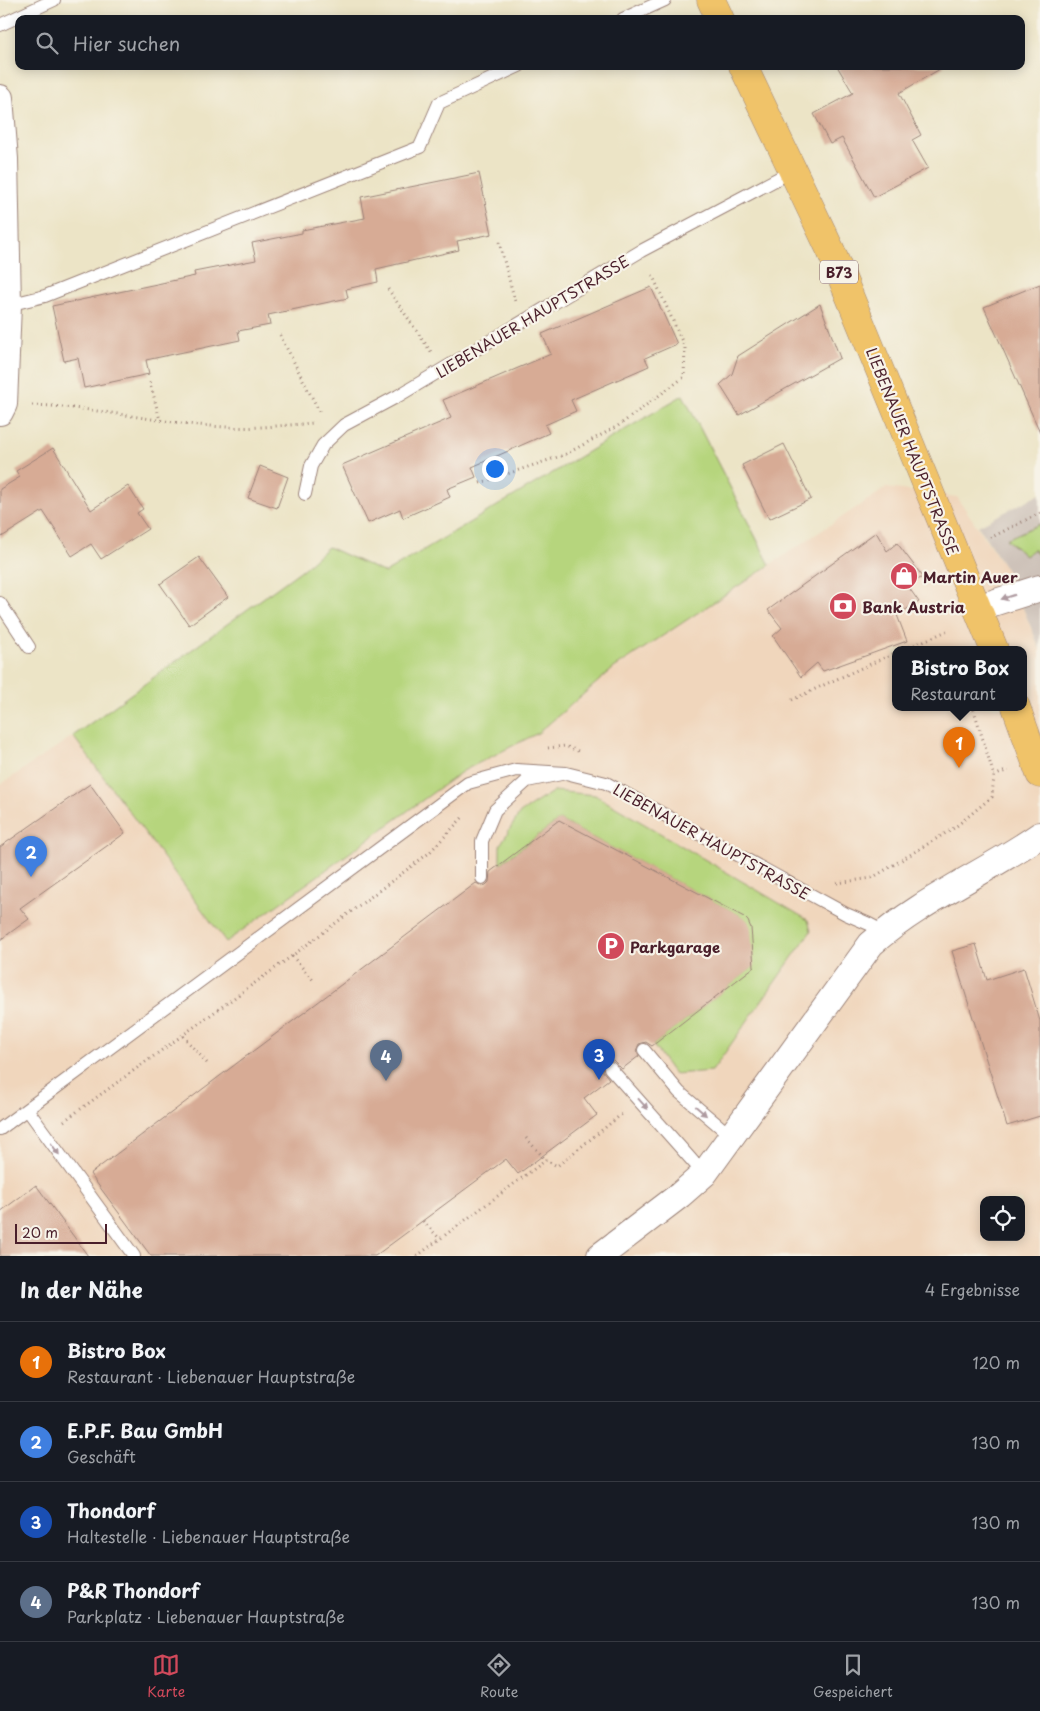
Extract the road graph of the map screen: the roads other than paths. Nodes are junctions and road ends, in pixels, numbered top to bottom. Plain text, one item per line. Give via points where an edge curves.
1 (54, 0) edge
2 (665, 0) edge
3 (711, 0) edge
4 (22, 15) edge
5 (632, 15) edge
6 (718, 15) edge
7 (15, 18) edge
8 (0, 25) edge
9 (510, 70) edge
10 (745, 70) edge
11 (0, 98) edge
12 (3, 160) edge
13 (794, 170) junction
14 (8, 305) junction
15 (2, 408) edge
16 (305, 494) dead end
17 (1040, 588) edge
18 (0, 603) edge
19 (977, 608) junction
20 (993, 646) edge
21 (29, 647) dead end
22 (1017, 711) edge
23 (566, 773) junction
24 (1040, 774) edge
25 (1040, 835) edge
26 (482, 878) dead end
27 (884, 932) junction
28 (644, 1050) dead end
29 (610, 1068) dead end
30 (27, 1109) junction
31 (0, 1129) edge
32 (730, 1136) junction
33 (704, 1174) junction
34 (134, 1256) edge
35 (600, 1256) edge

1 - 4 lane
2 - 5 lane
3 - 6 main road
7 - 8 lane
9 - 14 lane via 438,102 420,147 45,296
10 - 13 main road, LIEBENAUER HAUPTSTRASSE / B73
11 - 12 street
12 - 14 street
13 - 16 lane, LIEBENAUER HAUPTSTRASSE via 641,251 344,425 323,445 311,466
13 - 19 main road, LIEBENAUER HAUPTSTRASSE / B73 via 831,251
14 - 15 street
17 -> 19 street
18 - 21 lane
19 - 20 main road, LIEBENAUER HAUPTSTRASSE / B73
22 - 24 main road
23 - 26 lane, LIEBENAUER HAUPTSTRASSE via 527,780 495,810 482,841
23 - 27 lane, LIEBENAUER HAUPTSTRASSE via 606,783
23 - 30 lane via 516,770 468,783
25 - 27 street
27 - 32 street via 871,944
28 -> 32 lane via 679,1092
29 -> 33 lane
30 - 31 lane
30 -> 34 lane
32 - 33 street
33 - 35 street

